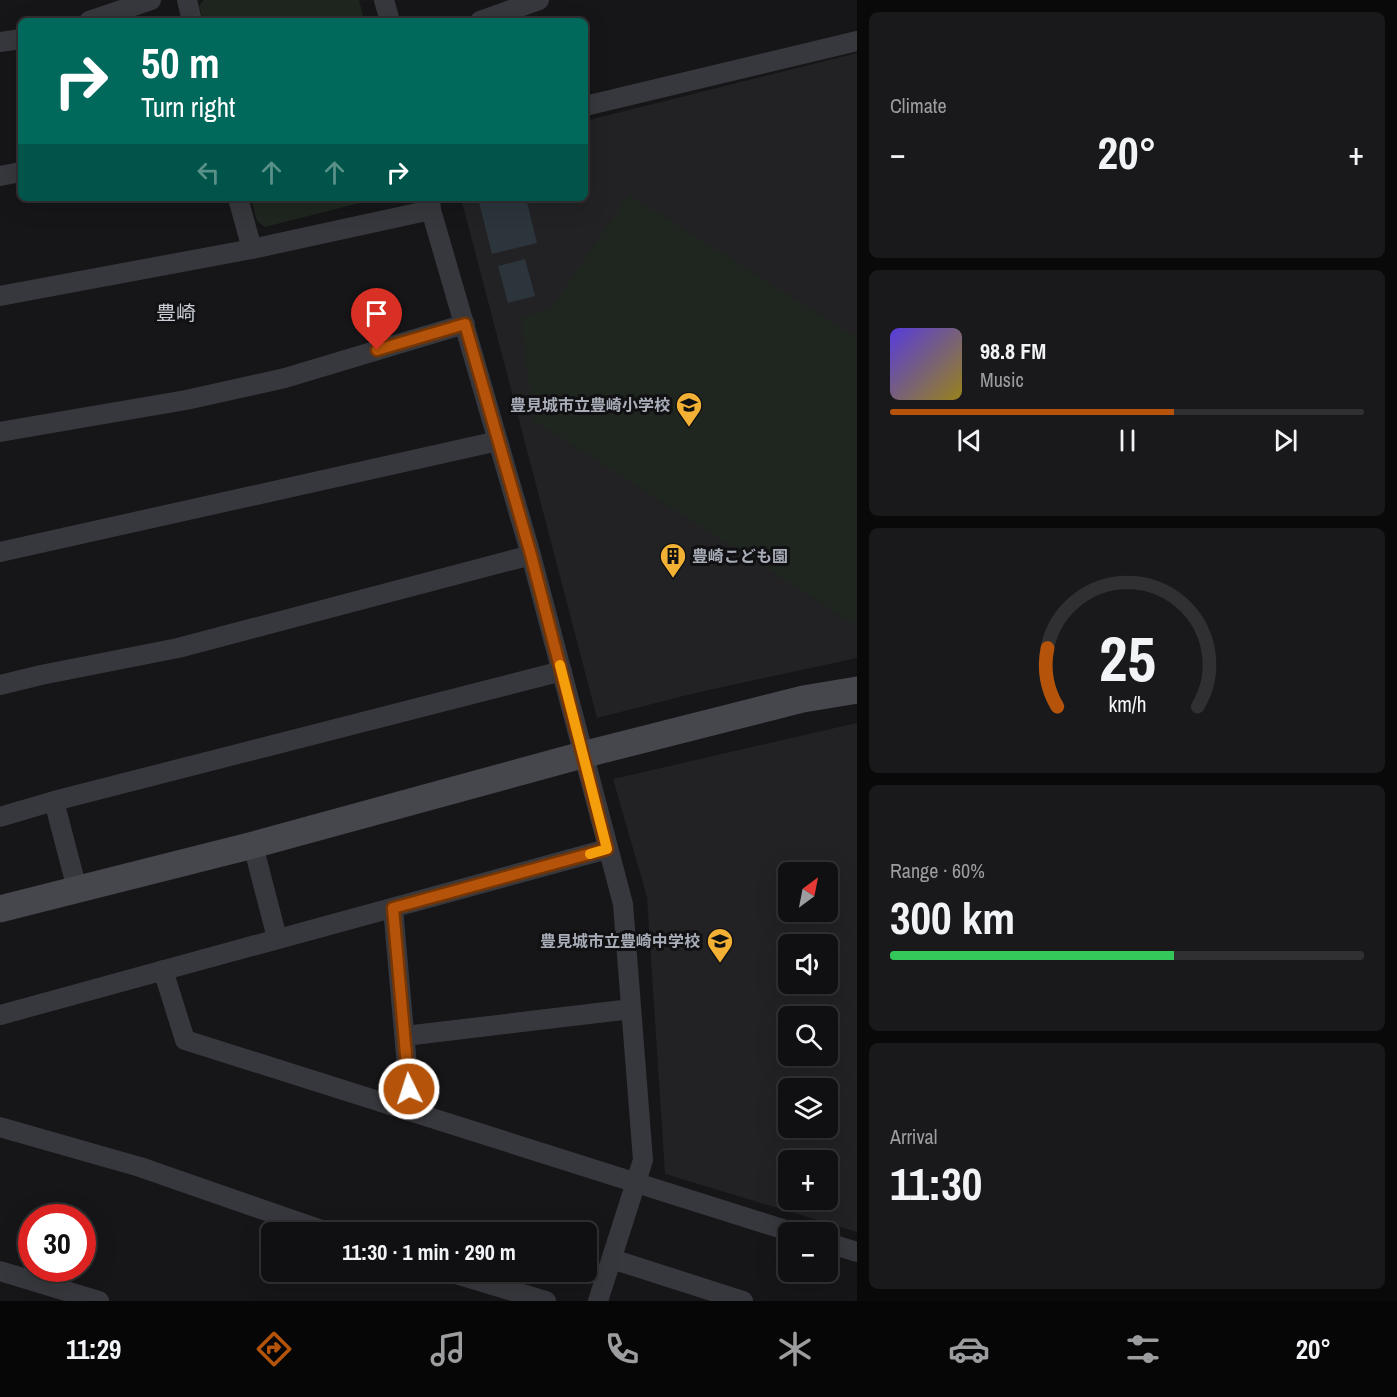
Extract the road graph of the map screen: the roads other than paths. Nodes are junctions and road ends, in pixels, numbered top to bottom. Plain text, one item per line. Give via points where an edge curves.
1 (151, 0) edge
2 (187, 0) edge
3 (384, 0) edge
4 (538, 0) edge
5 (98, 18) edge
6 (191, 18) edge
7 (389, 18) edge
8 (488, 18) edge
9 (18, 39) edge
10 (857, 41) edge
11 (0, 42) edge
12 (588, 105) edge
13 (18, 173) edge
14 (0, 176) edge
15 (239, 201) edge
16 (430, 204) edge
17 (252, 249) junction
18 (0, 296) edge
19 (465, 324) junction
20 (0, 432) edge
21 (498, 441) junction
22 (0, 552) edge
23 (531, 555) junction
24 (562, 671) junction
25 (0, 685) edge
26 (857, 690) edge
27 (582, 755) junction
28 (54, 801) junction
29 (0, 817) edge
30 (253, 845) junction
31 (607, 849) junction
32 (77, 889) junction
33 (393, 908) junction
34 (0, 909) edge
35 (277, 938) junction
36 (163, 970) junction
37 (631, 1010) junction
38 (0, 1015) edge
39 (405, 1036) junction
40 (405, 1109) junction
41 (0, 1127) edge
42 (636, 1183) junction
43 (298, 1222) edge
44 (778, 1228) edge
45 (838, 1246) edge
46 (857, 1252) edge
47 (612, 1259) junction
48 (0, 1270) edge
49 (482, 1282) edge
50 (99, 1301) edge
51 (546, 1301) edge
52 (598, 1301) edge
53 (743, 1301) edge

1 - 5 street
2 - 6 street
3 - 7 street
4 - 8 street
9 - 11 street
10 - 12 street
13 - 14 street
15 - 17 street
16 - 17 street
16 - 19 street
17 - 18 street
19 - 20 street via 285,378 186,400
19 - 21 street
21 - 22 street
21 - 23 street
23 - 24 street
23 - 25 street via 177,648
24 - 27 street
24 - 28 street
26 - 27 street via 804,699
27 - 30 street
27 - 31 street
28 - 29 street
28 - 32 street
30 - 32 street
30 - 35 street
31 - 33 street
31 - 37 street via 623,904
32 - 34 street
33 - 35 street
33 - 39 street
35 - 36 street
36 - 38 street
36 - 40 street via 185,1040
37 - 39 street
37 - 42 street via 643,1160
39 - 40 street via 409,1089
40 - 42 street
41 - 43 street via 140,1167
42 - 44 street
42 - 47 street
45 - 46 street
47 - 52 street
47 - 53 street
48 - 50 street
49 - 51 street

